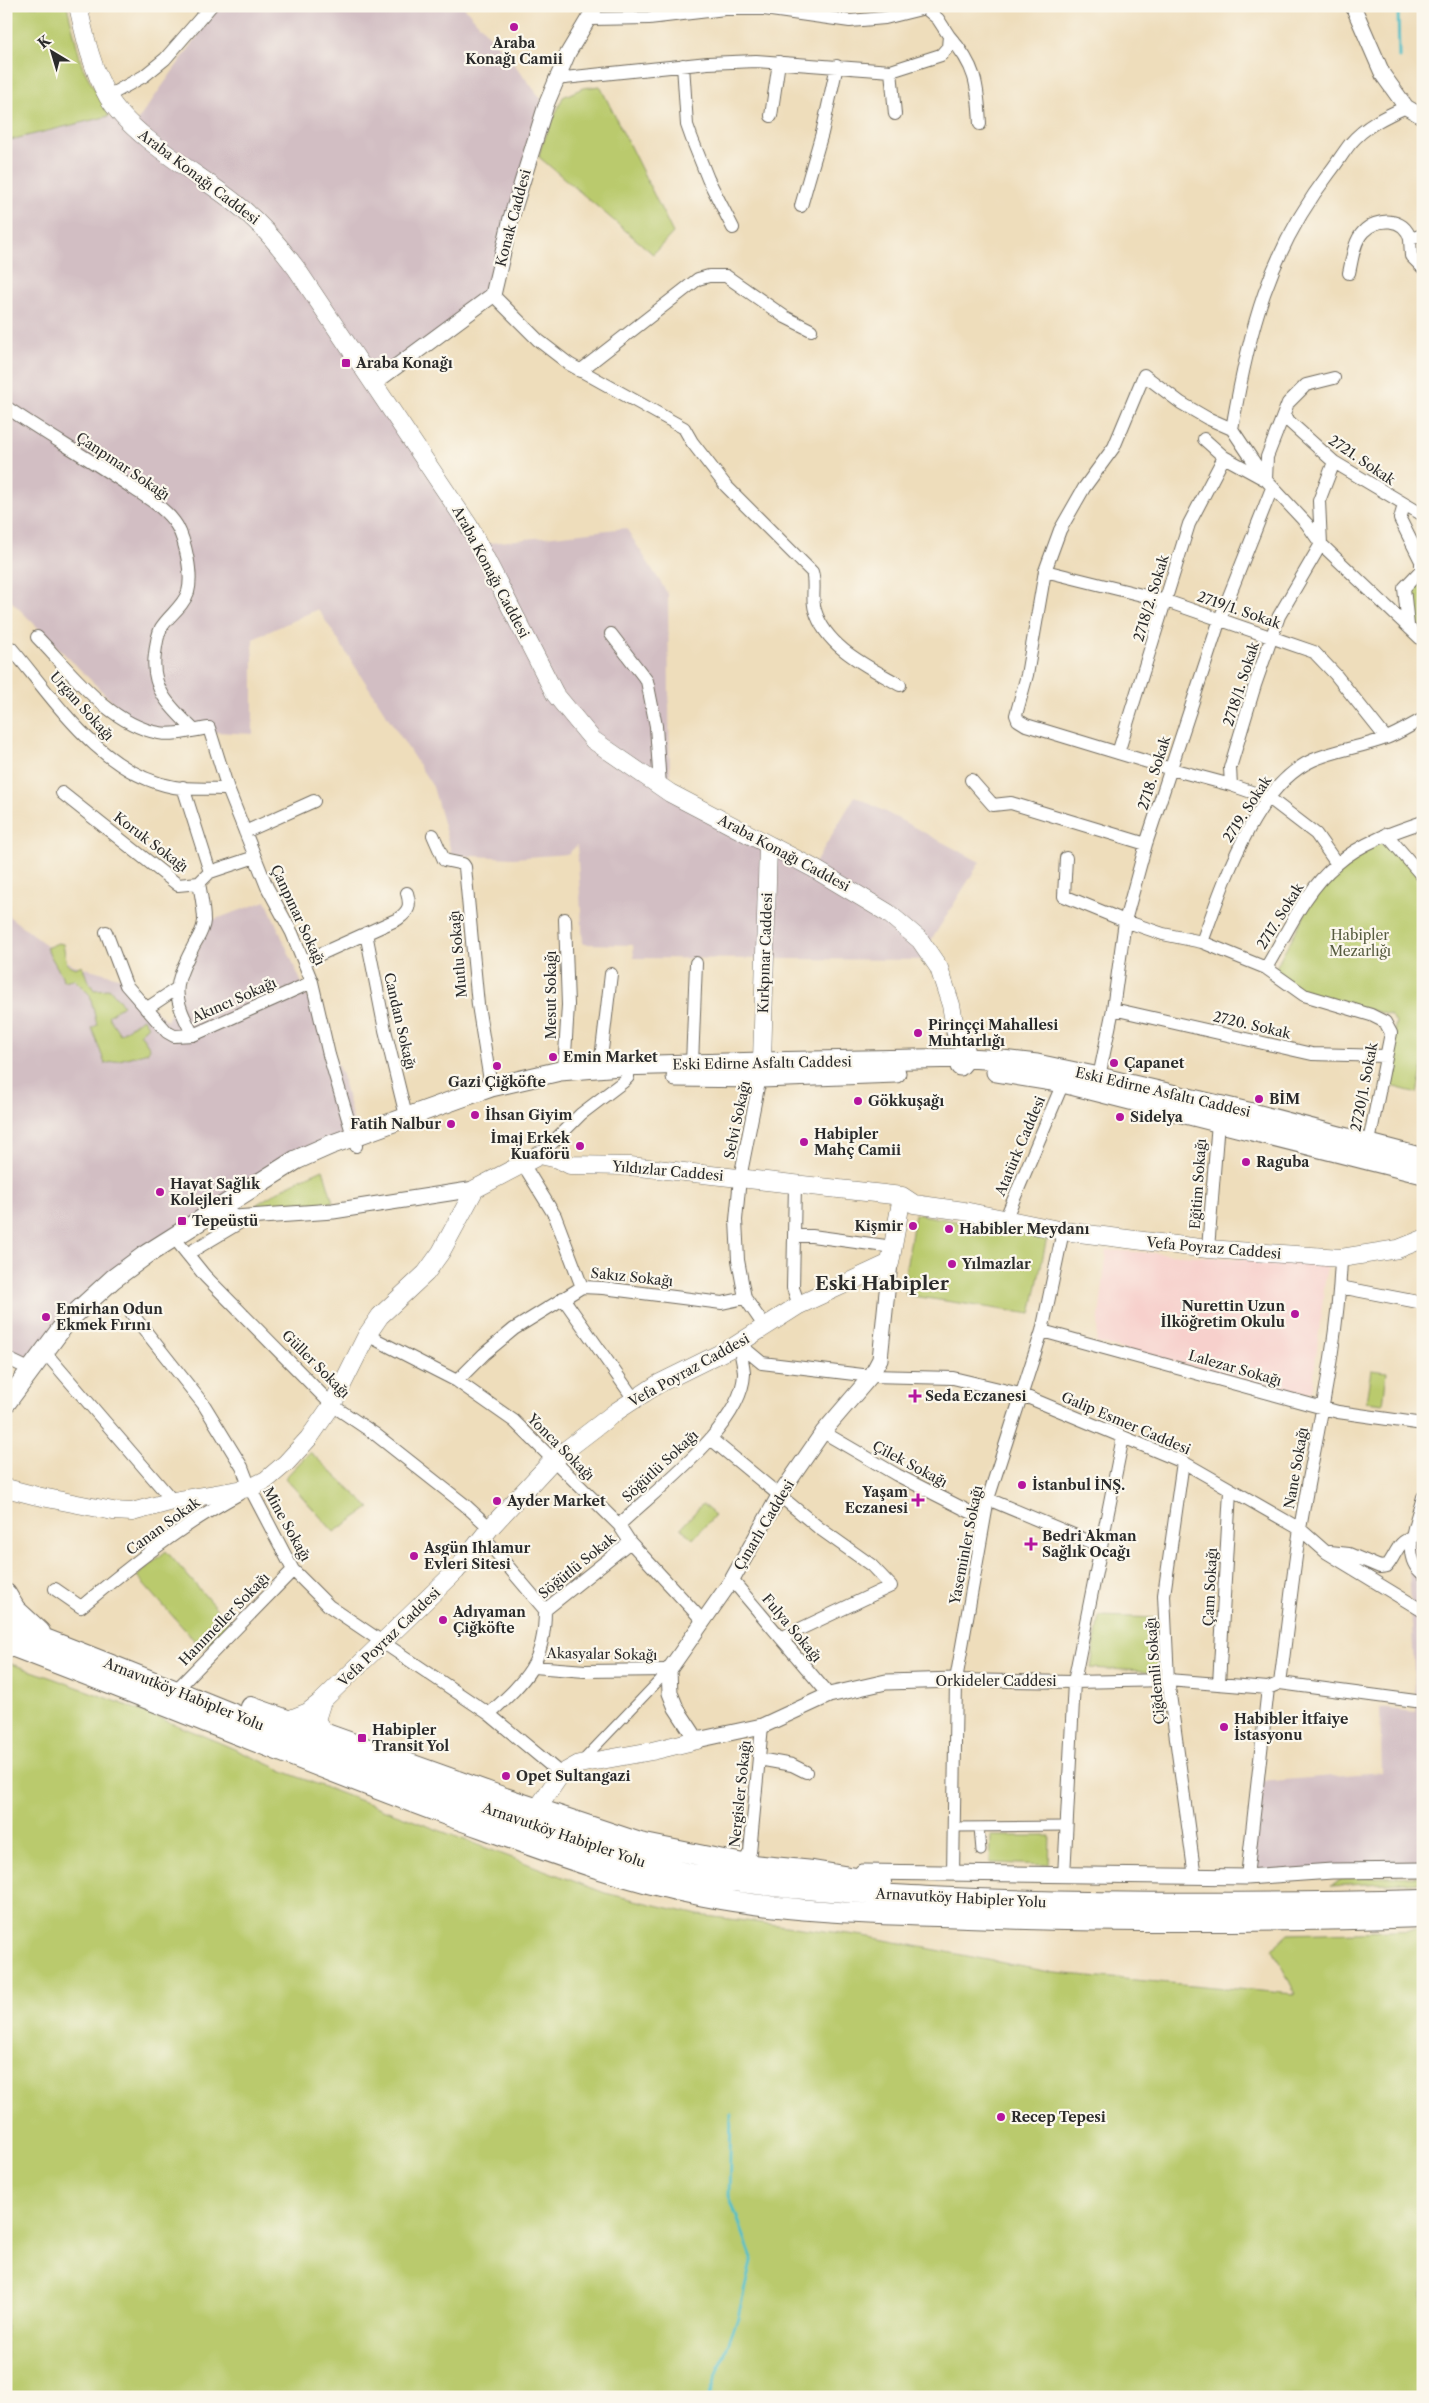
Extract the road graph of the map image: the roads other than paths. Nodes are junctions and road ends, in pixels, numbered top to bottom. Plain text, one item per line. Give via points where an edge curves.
1 (78, 6) edge
2 (210, 6) edge
3 (1353, 6) edge
4 (725, 8) edge
5 (593, 13) edge
6 (949, 36) junction
7 (779, 62) junction
8 (683, 65) junction
9 (837, 66) junction
10 (891, 71) junction
11 (555, 79) junction
12 (108, 96) junction
13 (1406, 107) junction
14 (894, 114) dead end
15 (772, 116) dead end
16 (1423, 117) edge
17 (980, 124) dead end
18 (801, 206) dead end
19 (733, 228) dead end
20 (1416, 237) edge
21 (1423, 268) edge
22 (1349, 273) dead end
23 (493, 295) junction
24 (811, 330) dead end
25 (580, 371) junction
26 (1334, 378) dead end
27 (374, 383) junction
28 (6, 407) edge
29 (1283, 416) junction
30 (1232, 429) junction
31 (1204, 439) dead end
32 (1224, 457) junction
33 (1334, 462) junction
34 (1270, 484) junction
35 (1404, 505) junction
36 (1423, 515) edge
37 (1321, 544) junction
38 (1045, 571) junction
39 (1166, 601) junction
40 (1220, 619) junction
41 (1408, 626) junction
42 (611, 634) dead end
43 (37, 637) dead end
44 (1272, 637) junction
45 (1423, 641) edge
46 (11, 648) dead end
47 (900, 685) dead end
48 (1423, 719) edge
49 (194, 730) junction
50 (1386, 738) junction
51 (1118, 753) junction
52 (1171, 769) junction
53 (972, 780) dead end
54 (1231, 785) junction
55 (660, 786) junction
56 (183, 787) junction
57 (228, 789) junction
58 (62, 793) dead end
59 (1269, 798) junction
60 (314, 801) dead end
61 (1423, 822) edge
62 (245, 832) junction
63 (433, 834) dead end
64 (1386, 834) junction
65 (1146, 844) junction
66 (768, 845) junction
67 (255, 857) junction
68 (1066, 858) dead end
69 (1337, 864) junction
70 (210, 872) junction
71 (1423, 877) edge
72 (199, 883) junction
73 (407, 893) dead end
74 (565, 919) dead end
75 (1125, 921) junction
76 (106, 932) dead end
77 (366, 933) junction
78 (1202, 942) junction
79 (304, 961) junction
80 (696, 963) dead end
81 (1266, 968) junction
82 (611, 974) dead end
83 (312, 982) junction
84 (176, 989) junction
85 (146, 1009) junction
86 (1113, 1009) junction
87 (956, 1032) joint
88 (194, 1034) junction
89 (1386, 1056) junction
90 (692, 1064) junction
91 (957, 1064) junction
92 (600, 1067) junction
93 (761, 1070) junction
94 (564, 1071) junction
95 (628, 1071) junction
96 (1100, 1077) junction
97 (1062, 1083) junction
98 (492, 1088) junction
99 (406, 1116) junction
100 (1218, 1122) junction
101 (354, 1141) junction
102 (1369, 1142) junction
103 (540, 1155) junction
104 (1423, 1158) edge
105 (523, 1164) junction
106 (1423, 1174) edge
107 (740, 1178) junction
108 (795, 1184) junction
109 (475, 1189) junction
110 (902, 1196) junction
111 (225, 1210) junction
112 (250, 1217) junction
113 (1005, 1220) junction
114 (1063, 1231) junction
115 (794, 1236) junction
116 (1423, 1239) edge
117 (181, 1245) junction
118 (1208, 1249) junction
119 (892, 1255) junction
120 (1341, 1258) junction
121 (582, 1287) junction
122 (1340, 1287) junction
123 (563, 1298) junction
124 (745, 1298) junction
125 (1423, 1304) edge
126 (799, 1306) junction
127 (132, 1314) dead end
128 (765, 1327) junction
129 (1042, 1331) junction
130 (367, 1335) junction
131 (739, 1344) junction
132 (49, 1357) junction
133 (6, 1358) edge
134 (31, 1370) junction
135 (871, 1376) junction
136 (456, 1381) junction
137 (1020, 1394) junction
138 (634, 1399) junction
139 (6, 1403) edge
140 (332, 1405) junction
141 (1322, 1408) junction
142 (1423, 1424) edge
143 (824, 1432) junction
144 (1123, 1437) junction
145 (711, 1439) junction
146 (552, 1460) junction
147 (1183, 1462) junction
148 (6, 1488) edge
149 (250, 1488) junction
150 (1230, 1491) junction
151 (779, 1496) junction
152 (1423, 1497) edge
153 (988, 1499) junction
154 (173, 1501) junction
155 (984, 1519) junction
156 (618, 1525) junction
157 (1300, 1529) junction
158 (487, 1533) junction
159 (1413, 1538) junction
160 (630, 1542) junction
161 (1100, 1546) junction
162 (1326, 1552) junction
163 (293, 1570) junction
164 (1423, 1574) edge
165 (732, 1580) junction
166 (55, 1589) dead end
167 (6, 1594) edge
168 (545, 1610) junction
169 (1423, 1611) edge
170 (703, 1621) junction
171 (6, 1624) edge
172 (781, 1638) junction
173 (54, 1642) junction
174 (384, 1642) junction
175 (6, 1644) edge
176 (534, 1667) junction
177 (669, 1670) junction
178 (956, 1680) junction
179 (1168, 1680) junction
180 (1074, 1682) junction
181 (1219, 1684) junction
182 (1280, 1684) junction
183 (1268, 1688) junction
184 (176, 1690) junction
185 (828, 1695) junction
186 (322, 1701) junction
187 (1423, 1702) edge
188 (489, 1714) junction
189 (288, 1720) junction
190 (762, 1726) junction
191 (697, 1740) junction
192 (326, 1742) junction
193 (759, 1759) junction
194 (579, 1764) junction
195 (806, 1772) dead end
196 (561, 1774) junction
197 (537, 1809) junction
198 (954, 1826) junction
199 (979, 1826) junction
200 (1067, 1826) junction
201 (980, 1851) dead end
202 (743, 1864) junction
203 (1423, 1870) edge
204 (813, 1871) junction
205 (953, 1874) junction
206 (1064, 1876) junction
207 (1195, 1877) junction
208 (1247, 1877) junction
209 (1423, 1900) edge
210 (1021, 1902) junction
211 (1423, 1918) edge

1 - 12 main road, Araba Konağı Caddesi via 87,47
2 - 12 street via 165,59 144,76
3 - 13 street via 1383,75
4 - 5 street via 649,18
4 - 6 street via 785,10 850,21 885,18 925,8 938,19
5 - 11 street, Konak Caddesi
6 - 10 street via 948,47 941,55
6 - 17 street via 974,72
7 - 8 street
7 - 9 street
7 - 15 street
8 - 11 street
8 - 19 street via 690,132 708,179
9 - 10 street
9 - 18 street
10 - 14 street
11 - 23 street, Konak Caddesi via 511,218
12 - 27 main road, Araba Konağı Caddesi via 133,127 234,202 272,236
13 - 16 street
13 - 30 street via 1365,129 1307,202 1276,261 1253,325
20 - 21 street via 1411,256
20 - 22 street via 1400,223 1374,224 1362,232
23 - 25 street via 538,340
23 - 27 street
24 - 25 street via 785,317 726,276 709,276 698,279
25 - 47 street via 684,428 726,486 812,572 815,610 832,637 844,650
26 - 29 street, 2718. Sokak via 1306,385 1288,403
27 - 55 main road, Araba Konağı Caddesi via 470,526 555,694 592,740
28 - 49 street, Çanpınar Sokağı via 159,506 177,526 185,546 188,591 179,608 161,628 154,664 158,689
29 - 33 street, 2721. Sokak
29 - 34 street, 2718. Sokak via 1267,457
30 - 34 street
30 - 38 street via 1181,403 1144,375 1114,447 1084,488 1060,530
31 - 32 street
32 - 34 street
32 - 39 street, 2718/2. Sokak via 1189,524
33 - 35 street, 2721. Sokak
33 - 37 street via 1319,501
34 - 37 street
34 - 40 street, 2718. Sokak
35 - 36 street, 2721. Sokak
35 - 41 street via 1400,519 1421,561 1421,570 1404,588
37 - 41 street
37 - 44 street, 2718/1. Sokak via 1279,616
38 - 39 street, 2719/1. Sokak
38 - 51 street via 1027,675 1016,716 1026,725
39 - 40 street, 2719/1. Sokak
39 - 51 street, 2718/2. Sokak
40 - 44 street, 2719/1. Sokak
40 - 52 street, 2718. Sokak
41 - 45 street
42 - 55 street via 647,681 656,726
43 - 49 street via 111,712 129,724 160,734
44 - 50 street, 2719/1. Sokak via 1314,652 1336,674
44 - 54 street, 2718/1. Sokak via 1230,768
46 - 56 street, Urgan Sokağı via 103,753 125,768 154,781 175,788
48 - 50 street, 2719. Sokak
49 - 57 street, Çanpınar Sokağı via 209,728
50 - 59 street, 2719. Sokak via 1312,761 1288,775
51 - 52 street
52 - 54 street
52 - 65 street, 2718. Sokak
53 - 65 street via 993,805 1011,803
54 - 59 street
55 - 66 main road, Araba Konağı Caddesi
56 - 57 street, Urgan Sokağı
56 - 70 street
57 - 62 street, Çanpınar Sokağı
58 - 72 street, Koruk Sokağı via 178,885
59 - 69 street via 1316,834
59 - 78 street, 2719. Sokak via 1233,861
60 - 62 street
61 - 64 street, 2717. Sokak
62 - 67 street, Çanpınar Sokağı
63 - 98 street, Mutlu Sokağı via 444,860 466,867 478,1005
64 - 69 street, 2717. Sokak
64 - 71 street
65 - 75 street, 2718. Sokak
66 - 87 main road, Araba Konağı Caddesi via 872,901 920,940 939,968
66 - 93 main road, Kırkpınar Caddesi
67 - 70 street, Koruk Sokağı
67 - 79 street, Çanpınar Sokağı
68 - 75 street, 2717. Sokak via 1064,896
69 - 81 street, 2717. Sokak via 1310,893
70 - 72 street, Koruk Sokağı
72 - 84 street via 204,921
73 - 77 street via 407,912
74 - 94 street, Mesut Sokağı via 568,1005
75 - 78 street, 2717. Sokak via 1163,934
75 - 86 street, 2718. Sokak
76 - 85 street, Akıncı Sokağı via 121,976
77 - 79 street
77 - 99 street, Candan Sokağı
78 - 81 street, 2717. Sokak
79 - 83 street, Çanpınar Sokağı
80 - 90 street
81 - 89 street, 2720/1. Sokak via 1304,995 1385,1022 1391,1033
82 - 92 street
83 - 88 street, Akıncı Sokağı
83 - 101 street, Çanpınar Sokağı
84 - 85 street
84 - 88 street via 178,1002
85 - 88 street, Akıncı Sokağı via 174,1036
86 - 89 street, 2720. Sokak via 1312,1054
86 - 96 street, 2718. Sokak
87 - 91 main road via 964,1045
89 - 102 street, 2720/1. Sokak
90 - 93 main road, Eski Edirne Asfaltı Caddesi
90 - 95 main road, Eski Edirne Asfaltı Caddesi
91 - 93 main road, Eski Edirne Asfaltı Caddesi
91 - 93 main road, Eski Edirne Asfaltı Caddesi via 911,1072
91 - 96 main road, Eski Edirne Asfaltı Caddesi via 1037,1064
91 - 97 main road, Eski Edirne Asfaltı Caddesi
92 - 94 main road, Eski Edirne Asfaltı Caddesi
92 - 95 main road, Eski Edirne Asfaltı Caddesi
93 - 95 main road, Eski Edirne Asfaltı Caddesi
93 - 107 street, Selvi Sokağı
94 - 98 main road, Eski Edirne Asfaltı Caddesi
95 - 101 main road, Eski Edirne Asfaltı Caddesi via 524,1090
95 - 103 street
96 - 102 main road, Eski Edirne Asfaltı Caddesi
97 - 100 main road, Eski Edirne Asfaltı Caddesi
97 - 113 street, Atatürk Caddesi
98 - 99 main road, Eski Edirne Asfaltı Caddesi
99 - 101 main road, Eski Edirne Asfaltı Caddesi
100 - 106 main road, Eski Edirne Asfaltı Caddesi
100 - 118 street, Eğitim Sokağı
101 - 111 main road, Eski Edirne Asfaltı Caddesi
102 - 104 main road, Eski Edirne Asfaltı Caddesi
103 - 105 main road
103 - 107 main road, Yıldızlar Caddesi via 570,1165 630,1166
105 - 109 main road
105 - 121 street via 555,1216
107 - 108 main road, Yıldızlar Caddesi
107 - 124 street, Selvi Sokağı via 736,1220 738,1260
108 - 110 main road, Yıldızlar Caddesi
108 - 115 street
109 - 112 street via 333,1211
109 - 130 main road via 426,1273 380,1316
110 - 113 main road, Yıldızlar Caddesi via 914,1204 964,1210
110 - 119 main road, Çınarlı Caddesi
111 - 112 street via 235,1218
111 - 117 main road, Eski Edirne Asfaltı Caddesi
112 - 117 street
113 - 114 main road, Vefa Poyraz Caddesi
114 - 118 main road, Vefa Poyraz Caddesi
114 - 129 street, Yaseminler Sokağı
115 - 119 street via 812,1236
115 - 126 street via 793,1288
116 - 120 main road, Vefa Poyraz Caddesi via 1398,1249
117 - 132 main road, Eski Edirne Asfaltı Caddesi via 89,1313
117 - 134 main road, Eski Edirne Asfaltı Caddesi via 134,1262 73,1314
117 - 140 street, Güller Sokağı
118 - 120 main road, Vefa Poyraz Caddesi
119 - 126 main road, Vefa Poyraz Caddesi
119 - 135 street, Çınarlı Caddesi via 880,1359
120 - 122 street, Nane Sokağı
121 - 123 street, Sakız Sokağı
121 - 124 street, Sakız Sokağı via 722,1303
122 - 125 street
122 - 141 street, Nane Sokağı
123 - 136 street, Sakız Sokağı via 514,1329
123 - 138 street
124 - 128 street, Selvi Sokağı
126 - 128 main road, Vefa Poyraz Caddesi
127 - 149 street, Mine Sokağı via 204,1405 242,1467
128 - 131 main road, Vefa Poyraz Caddesi
129 - 137 street, Yaseminler Sokağı
129 - 141 street, Lalezar Sokağı
130 - 136 street, Yonca Sokağı
130 - 140 main road
131 - 135 street, Galip Esmer Caddesi via 762,1363
131 - 138 main road, Vefa Poyraz Caddesi
131 - 145 street, Söğütlü Sokağı via 744,1374 734,1408
132 - 134 main road, Eski Edirne Asfaltı Caddesi via 44,1364
132 - 154 street
133 - 134 street
134 - 139 main road, Eski Edirne Asfaltı Caddesi
135 - 137 street, Galip Esmer Caddesi via 953,1378
135 - 143 street, Çınarlı Caddesi
136 - 146 street, Yonca Sokağı via 514,1422
137 - 144 street, Galip Esmer Caddesi
137 - 153 street, Yaseminler Sokağı
138 - 146 main road, Vefa Poyraz Caddesi
140 - 149 main road via 286,1463 266,1480
140 - 158 street, Güller Sokağı via 376,1434 465,1505
141 - 142 street, Lalezar Sokağı
141 - 157 street, Nane Sokağı
143 - 151 street, Çınarlı Caddesi
143 - 155 street, Çilek Sokağı via 897,1475
144 - 147 street, Galip Esmer Caddesi
144 - 161 street
145 - 151 street
145 - 156 street, Söğütlü Sokağı
146 - 156 street, Yonca Sokağı
146 - 158 main road, Vefa Poyraz Caddesi
147 - 150 street, Galip Esmer Caddesi
147 - 179 street, Çiğdemli Sokağı via 1164,1595
148 - 154 main road via 113,1511 132,1512
149 - 154 main road
149 - 163 street, Mine Sokağı
149 - 166 street, Canan Sokak via 215,1507 81,1606
150 - 157 street, Galip Esmer Caddesi
150 - 181 street, Çam Sokağı
151 - 165 street, Çınarlı Caddesi
151 - 172 street via 870,1565 891,1586
152 - 159 street
153 - 155 street, Yaseminler Sokağı
153 - 161 street
155 - 178 street, Yaseminler Sokağı
156 - 160 street, Yonca Sokağı
157 - 162 street, Galip Esmer Caddesi
157 - 182 street, Nane Sokağı
158 - 168 street, Güller Sokağı
158 - 174 main road, Vefa Poyraz Caddesi via 456,1571
159 - 162 street via 1399,1545 1387,1566 1380,1567 1349,1554
159 - 164 street via 1409,1549 1411,1560
160 - 168 street, Söğütlü Sokak
160 - 170 street, Yonca Sokağı
161 - 180 street
162 - 169 street, Galip Esmer Caddesi
163 - 174 street, Mine Sokağı via 329,1606
163 - 184 street, Hanımeller Sokağı
165 - 170 street, Çınarlı Caddesi
165 - 172 street, Fulya Sokağı
167 - 173 highway via 30,1624
168 - 176 street, Söğütlü Sokak via 545,1628
170 - 177 street, Çınarlı Caddesi
171 - 173 highway, Arnavutköy Habipler Yolu
172 - 185 street, Fulya Sokağı
173 - 184 highway, Arnavutköy Habipler Yolu
174 - 186 main road, Vefa Poyraz Caddesi
174 - 188 street, Mine Sokağı
175 - 211 highway, Arnavutköy Habipler Yolu via 381,1791 627,1878 702,1896 802,1909 1053,1920
176 - 177 street, Akasyalar Sokağı via 585,1672
176 - 188 street, Söğütlü Sokak
177 - 191 street via 670,1693 676,1708
177 - 194 street, Çınarlı Caddesi
178 - 180 street, Orkideler Caddesi
178 - 185 street, Orkideler Caddesi via 886,1682
178 - 198 street, Yaseminler Sokağı
179 - 180 street, Orkideler Caddesi
179 - 181 street, Orkideler Caddesi
179 - 207 street, Çiğdemli Sokağı
180 - 200 street
181 - 183 street, Orkideler Caddesi
182 - 183 street, Orkideler Caddesi
182 - 187 street, Orkideler Caddesi
183 - 208 street
184 - 189 highway via 223,1697
184 - 192 highway, Arnavutköy Habipler Yolu
185 - 190 street, Orkideler Caddesi
186 - 189 main road, Vefa Poyraz Caddesi via 308,1712
186 - 192 main road via 316,1720
188 - 196 street, Mine Sokağı
189 - 192 highway
190 - 191 street, Orkideler Caddesi
190 - 193 street, Nergisler Sokağı
191 - 194 main road, Orkideler Caddesi
192 - 197 highway
192 - 210 highway, Arnavutköy Habipler Yolu via 587,1847 662,1868 782,1888
193 - 195 street via 792,1765
193 - 202 street, Nergisler Sokağı via 750,1852
194 - 196 main road, Çınarlı Caddesi
196 - 197 main road, Çınarlı Caddesi
197 - 202 highway via 640,1843
198 - 199 street
198 - 205 street, Yaseminler Sokağı
199 - 200 street
199 - 201 street
200 - 206 street
202 - 204 highway
203 - 208 street via 1332,1871
204 - 205 street
204 - 210 highway via 862,1880 961,1890
205 - 206 street
206 - 207 street
207 - 208 street
209 - 210 highway, Arnavutköy Habipler Yolu via 1211,1904

